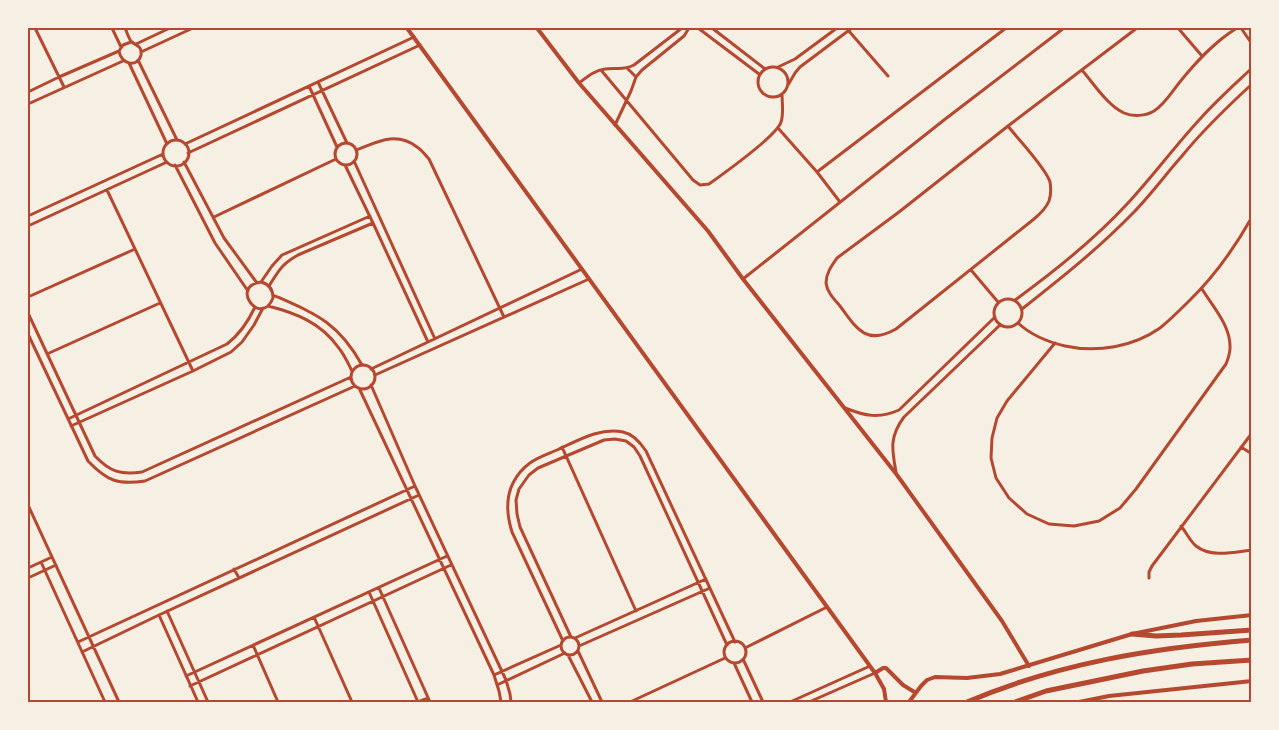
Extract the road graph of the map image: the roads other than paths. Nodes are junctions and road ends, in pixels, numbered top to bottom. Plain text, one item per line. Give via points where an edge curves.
1 (35, 28) edge
2 (112, 28) edge
3 (125, 28) edge
4 (170, 28) edge
5 (193, 28) edge
6 (407, 28) edge
7 (537, 28) edge
8 (682, 28) edge
9 (689, 28) edge
10 (698, 28) edge
11 (712, 28) edge
12 (837, 28) edge
13 (1006, 28) edge
14 (1064, 28) edge
15 (1137, 28) edge
16 (1178, 28) edge
17 (1237, 28) edge
18 (1241, 28) edge
19 (850, 29) edge
20 (414, 37) junction
21 (131, 42) junction
22 (136, 44) junction
23 (1252, 44) edge
24 (420, 45) junction
25 (120, 49) junction
26 (141, 52) junction
27 (1202, 56) junction
28 (138, 60) junction
29 (123, 61) junction
30 (129, 64) junction
31 (776, 67) junction
32 (627, 68) junction
33 (1252, 68) edge
34 (766, 69) junction
35 (601, 70) junction
36 (1082, 70) junction
37 (760, 74) junction
38 (888, 76) dead end
39 (59, 77) junction
40 (636, 77) junction
41 (318, 82) junction
42 (579, 82) junction
43 (1252, 84) edge
44 (788, 85) junction
45 (309, 86) junction
46 (64, 87) junction
47 (323, 91) junction
48 (28, 92) edge
49 (782, 94) junction
50 (312, 96) junction
51 (627, 101) junction
52 (28, 104) edge
53 (615, 125) junction
54 (1008, 126) junction
55 (778, 128) junction
56 (177, 140) junction
57 (347, 143) junction
58 (167, 144) junction
59 (185, 144) junction
60 (338, 147) junction
61 (356, 150) junction
62 (188, 153) junction
63 (163, 154) junction
64 (336, 159) junction
65 (354, 160) junction
66 (167, 162) junction
67 (184, 162) junction
68 (175, 165) junction
69 (344, 165) junction
70 (817, 172) junction
71 (107, 190) junction
72 (840, 202) junction
73 (28, 216) edge
74 (214, 216) junction
75 (370, 216) junction
76 (1252, 217) edge
77 (379, 218) junction
78 (372, 222) junction
79 (28, 226) edge
80 (134, 249) junction
81 (582, 269) junction
82 (971, 270) junction
83 (589, 279) junction
84 (743, 279) junction
85 (259, 283) junction
86 (269, 286) junction
87 (1202, 289) junction
88 (248, 291) junction
89 (273, 294) junction
90 (28, 297) edge
91 (1015, 300) junction
92 (998, 302) junction
93 (160, 303) junction
94 (268, 306) junction
95 (255, 307) junction
96 (263, 308) junction
97 (500, 309) junction
98 (1022, 309) junction
99 (28, 313) edge
100 (504, 317) junction
101 (994, 317) junction
102 (1018, 323) junction
103 (1000, 325) junction
104 (28, 334) edge
105 (431, 340) junction
106 (1055, 343) junction
107 (435, 348) junction
108 (47, 354) junction
109 (189, 363) junction
110 (362, 365) junction
111 (371, 368) junction
112 (352, 370) junction
113 (193, 371) junction
114 (375, 375) junction
115 (351, 377) junction
116 (371, 385) junction
117 (355, 386) junction
118 (359, 388) junction
119 (843, 406) junction
120 (76, 415) junction
121 (68, 419) junction
122 (79, 423) junction
123 (71, 426) junction
124 (596, 434) junction
125 (1252, 434) edge
126 (598, 442) junction
127 (1241, 447) junction
128 (562, 448) junction
129 (1252, 454) edge
130 (566, 456) junction
131 (654, 467) junction
132 (647, 470) junction
133 (896, 475) junction
134 (415, 486) junction
135 (407, 490) junction
136 (419, 495) junction
137 (411, 499) junction
138 (28, 505) edge
139 (1181, 526) junction
140 (1252, 550) edge
141 (52, 556) junction
142 (448, 556) junction
143 (440, 560) junction
144 (41, 562) junction
145 (56, 565) junction
146 (451, 565) junction
147 (28, 568) edge
148 (444, 568) junction
149 (234, 569) junction
150 (45, 570) junction
151 (28, 578) edge
152 (239, 578) junction
153 (1149, 578) dead end
154 (706, 579) junction
155 (698, 583) junction
156 (379, 588) junction
157 (710, 588) junction
158 (369, 592) junction
159 (702, 592) junction
160 (383, 596) junction
161 (373, 601) junction
162 (827, 607) junction
163 (166, 611) junction
164 (636, 611) junction
165 (159, 615) junction
166 (1252, 615) edge
167 (314, 617) junction
168 (318, 626) junction
169 (1252, 630) edge
170 (1132, 634) junction
171 (89, 637) junction
172 (573, 638) junction
173 (563, 640) junction
174 (1252, 640) edge
175 (78, 642) junction
176 (735, 642) junction
177 (253, 645) junction
178 (561, 645) junction
179 (726, 645) junction
180 (93, 646) junction
181 (579, 646) junction
182 (745, 648) junction
183 (578, 651) junction
184 (82, 652) junction
185 (566, 654) junction
186 (258, 655) junction
187 (725, 658) junction
188 (743, 659) junction
189 (1252, 660) edge
190 (734, 663) junction
191 (870, 666) junction
192 (1028, 666) junction
193 (502, 671) junction
194 (194, 672) junction
195 (875, 673) junction
196 (494, 675) junction
197 (186, 676) junction
198 (506, 680) junction
199 (1252, 681) edge
200 (199, 682) junction
201 (497, 685) junction
202 (190, 686) junction
203 (916, 693) junction
204 (1109, 696) junction
205 (428, 698) junction
206 (105, 702) edge
207 (119, 702) edge
208 (198, 702) edge
209 (208, 702) edge
210 (278, 702) edge
211 (352, 702) edge
212 (418, 702) edge
213 (430, 702) edge
214 (501, 702) edge
215 (511, 702) edge
216 (592, 702) edge
217 (602, 702) edge
218 (630, 702) edge
219 (752, 702) edge
220 (763, 702) edge
221 (790, 702) edge
222 (809, 702) edge
223 (886, 702) edge
224 (909, 702) edge
225 (967, 702) edge
226 (1015, 702) edge
227 (1079, 702) edge
228 (1104, 702) edge

1 - 39 street
2 - 25 street
3 - 21 street
4 - 22 street
5 - 26 street
6 - 20 street
7 - 42 street
8 - 32 street
9 - 40 street
10 - 37 street
11 - 34 street
12 - 31 street via 795,59
13 - 70 street
14 - 72 street
15 - 36 street
16 - 27 street
17 - 27 street
18 - 23 street
19 - 38 street
19 - 44 street via 800,67
20 - 24 street
20 - 41 street
21 - 22 street
21 - 25 street
22 - 26 street
24 - 47 street
24 - 81 street
25 - 29 street
25 - 39 street
26 - 28 street
27 - 36 street via 1154,111 1140,116 1125,114 1113,106
28 - 30 street
28 - 56 street
29 - 30 street
29 - 46 street
30 - 58 street
31 - 34 street
31 - 44 street via 786,74
32 - 35 street
32 - 40 street
33 - 91 street via 1200,119 1101,230
34 - 37 street
35 - 42 street
35 - 51 street
36 - 54 street
37 - 49 street via 758,86 763,94 770,97
39 - 46 street
39 - 48 street
40 - 51 street
41 - 45 street
41 - 47 street
42 - 53 street
43 - 98 street via 1208,126 1115,231
44 - 49 street
45 - 50 street
45 - 59 street
46 - 52 street
47 - 50 street
47 - 57 street
49 - 55 street
50 - 60 street
50 - 62 street
51 - 53 street
51 - 55 street via 700,185 713,181
53 - 84 street via 697,218
54 - 82 street via 1044,170 1050,180 1051,191 1048,202 1034,219
54 - 82 street via 837,258 826,284 829,293 858,329 877,336 896,329
55 - 70 street
56 - 58 street
56 - 59 street
57 - 60 street
57 - 61 street
58 - 63 street
59 - 62 street
60 - 64 street
61 - 65 street
61 - 97 street via 387,138 402,139 429,159
62 - 67 street
63 - 66 street
63 - 73 street
64 - 69 street
64 - 74 street
65 - 69 street
65 - 77 street
66 - 68 street
66 - 71 street
67 - 68 street
67 - 74 street
68 - 88 street via 215,243
69 - 75 street
70 - 72 street
71 - 79 street
71 - 80 street
72 - 84 street
74 - 85 street via 224,238
75 - 78 street
75 - 85 street via 282,255
76 - 87 street
77 - 78 street
77 - 105 street
78 - 86 street via 287,261
78 - 105 street
80 - 90 street
80 - 93 street
81 - 83 street
81 - 97 street
82 - 92 street
83 - 100 street
83 - 162 street
84 - 119 street
85 - 86 street
85 - 88 street via 253,284
86 - 89 street
87 - 106 street via 1159,328 1139,339 1095,350
87 - 106 street via 1224,322 1229,336 1226,364 1120,508 1099,521 1074,526 1050,524 1027,514 1009,498 996,478 991,458 997,418
88 - 95 street via 249,302
89 - 94 street
89 - 110 street via 336,329
91 - 92 street via 1006,298
91 - 98 street
92 - 101 street
93 - 108 street
93 - 109 street
94 - 96 street
94 - 112 street via 301,316 323,330 340,348
95 - 96 street
95 - 109 street via 248,321 227,344
96 - 113 street via 242,342 231,352
97 - 100 street
97 - 105 street
98 - 102 street
99 - 108 street
100 - 107 street
101 - 103 street
101 - 119 street via 899,410 868,416
102 - 103 street via 1008,327
102 - 106 street
103 - 133 street via 899,424 892,449
104 - 121 street
105 - 107 street
105 - 111 street
107 - 114 street
108 - 120 street
109 - 113 street
109 - 120 street
110 - 111 street
110 - 112 street
111 - 114 street
112 - 115 street
113 - 122 street
114 - 116 street
115 - 117 street
115 - 122 street via 142,472 116,472 104,466 95,456
116 - 118 street
116 - 134 street
117 - 118 street
117 - 123 street via 137,482 114,480 99,473 88,461
118 - 135 street
119 - 133 street
120 - 121 street
120 - 122 street
121 - 123 street
122 - 123 street
124 - 126 street
124 - 128 street
124 - 131 street via 611,431 630,434 643,446
125 - 127 street
126 - 130 street
126 - 132 street via 615,439 630,444
127 - 129 street
127 - 139 street
128 - 130 street
128 - 173 street via 534,460 519,473 508,496 508,508 514,537
130 - 164 street
130 - 172 street via 528,475 516,500 523,534
131 - 132 street
131 - 154 street
132 - 155 street
133 - 192 street via 1002,621
134 - 135 street
134 - 136 street
135 - 137 street
135 - 149 street
136 - 137 street
136 - 142 street
137 - 143 street
137 - 152 street
138 - 141 street
139 - 140 street via 1195,545 1206,552
139 - 153 street via 1152,566
141 - 144 street
141 - 145 street
142 - 143 street
142 - 146 street
143 - 148 street
143 - 156 street
144 - 147 street
144 - 150 street
145 - 150 street
145 - 171 street
146 - 148 street
146 - 193 street
148 - 160 street
148 - 196 street
149 - 152 street
149 - 171 street
150 - 151 street
150 - 175 street
152 - 163 street
154 - 155 street
154 - 157 street
155 - 159 street
155 - 164 street
156 - 158 street
156 - 160 street
157 - 159 street
157 - 176 street
158 - 161 street
158 - 167 street
159 - 179 street
159 - 181 street
160 - 161 street
160 - 205 street
161 - 168 street
161 - 212 street
162 - 182 street
162 - 191 street
163 - 165 street
163 - 194 street
164 - 172 street
165 - 180 street
165 - 197 street
166 - 170 street via 1196,621
167 - 168 street
167 - 177 street
168 - 186 street
168 - 211 street
169 - 170 highway via 1175,636
170 - 192 street
171 - 175 street
171 - 180 street
172 - 173 street
172 - 181 street
173 - 178 street
174 - 225 highway via 1194,645 1093,661
175 - 184 street
176 - 179 street
176 - 182 street
177 - 186 street
177 - 194 street
178 - 185 street
178 - 193 street
179 - 187 street
180 - 184 street
180 - 207 street
181 - 183 street
182 - 188 street
183 - 185 street
183 - 217 street
184 - 206 street
185 - 198 street
185 - 216 street
186 - 200 street
186 - 210 street
187 - 190 street
187 - 218 street
188 - 190 street
188 - 220 street
189 - 226 highway via 1143,671 1062,687
190 - 219 street
191 - 195 street
191 - 221 street
192 - 203 street via 981,677 935,677
193 - 196 street
193 - 198 street
194 - 197 street
194 - 200 street
195 - 203 street via 886,668 902,685
195 - 222 street
195 - 223 street via 884,689
196 - 201 street
197 - 202 street
198 - 201 street
198 - 215 street
199 - 204 street
200 - 202 street
200 - 209 street
201 - 214 street
202 - 208 street
203 - 224 street
204 - 227 street
204 - 228 street
205 - 212 street
205 - 213 street

